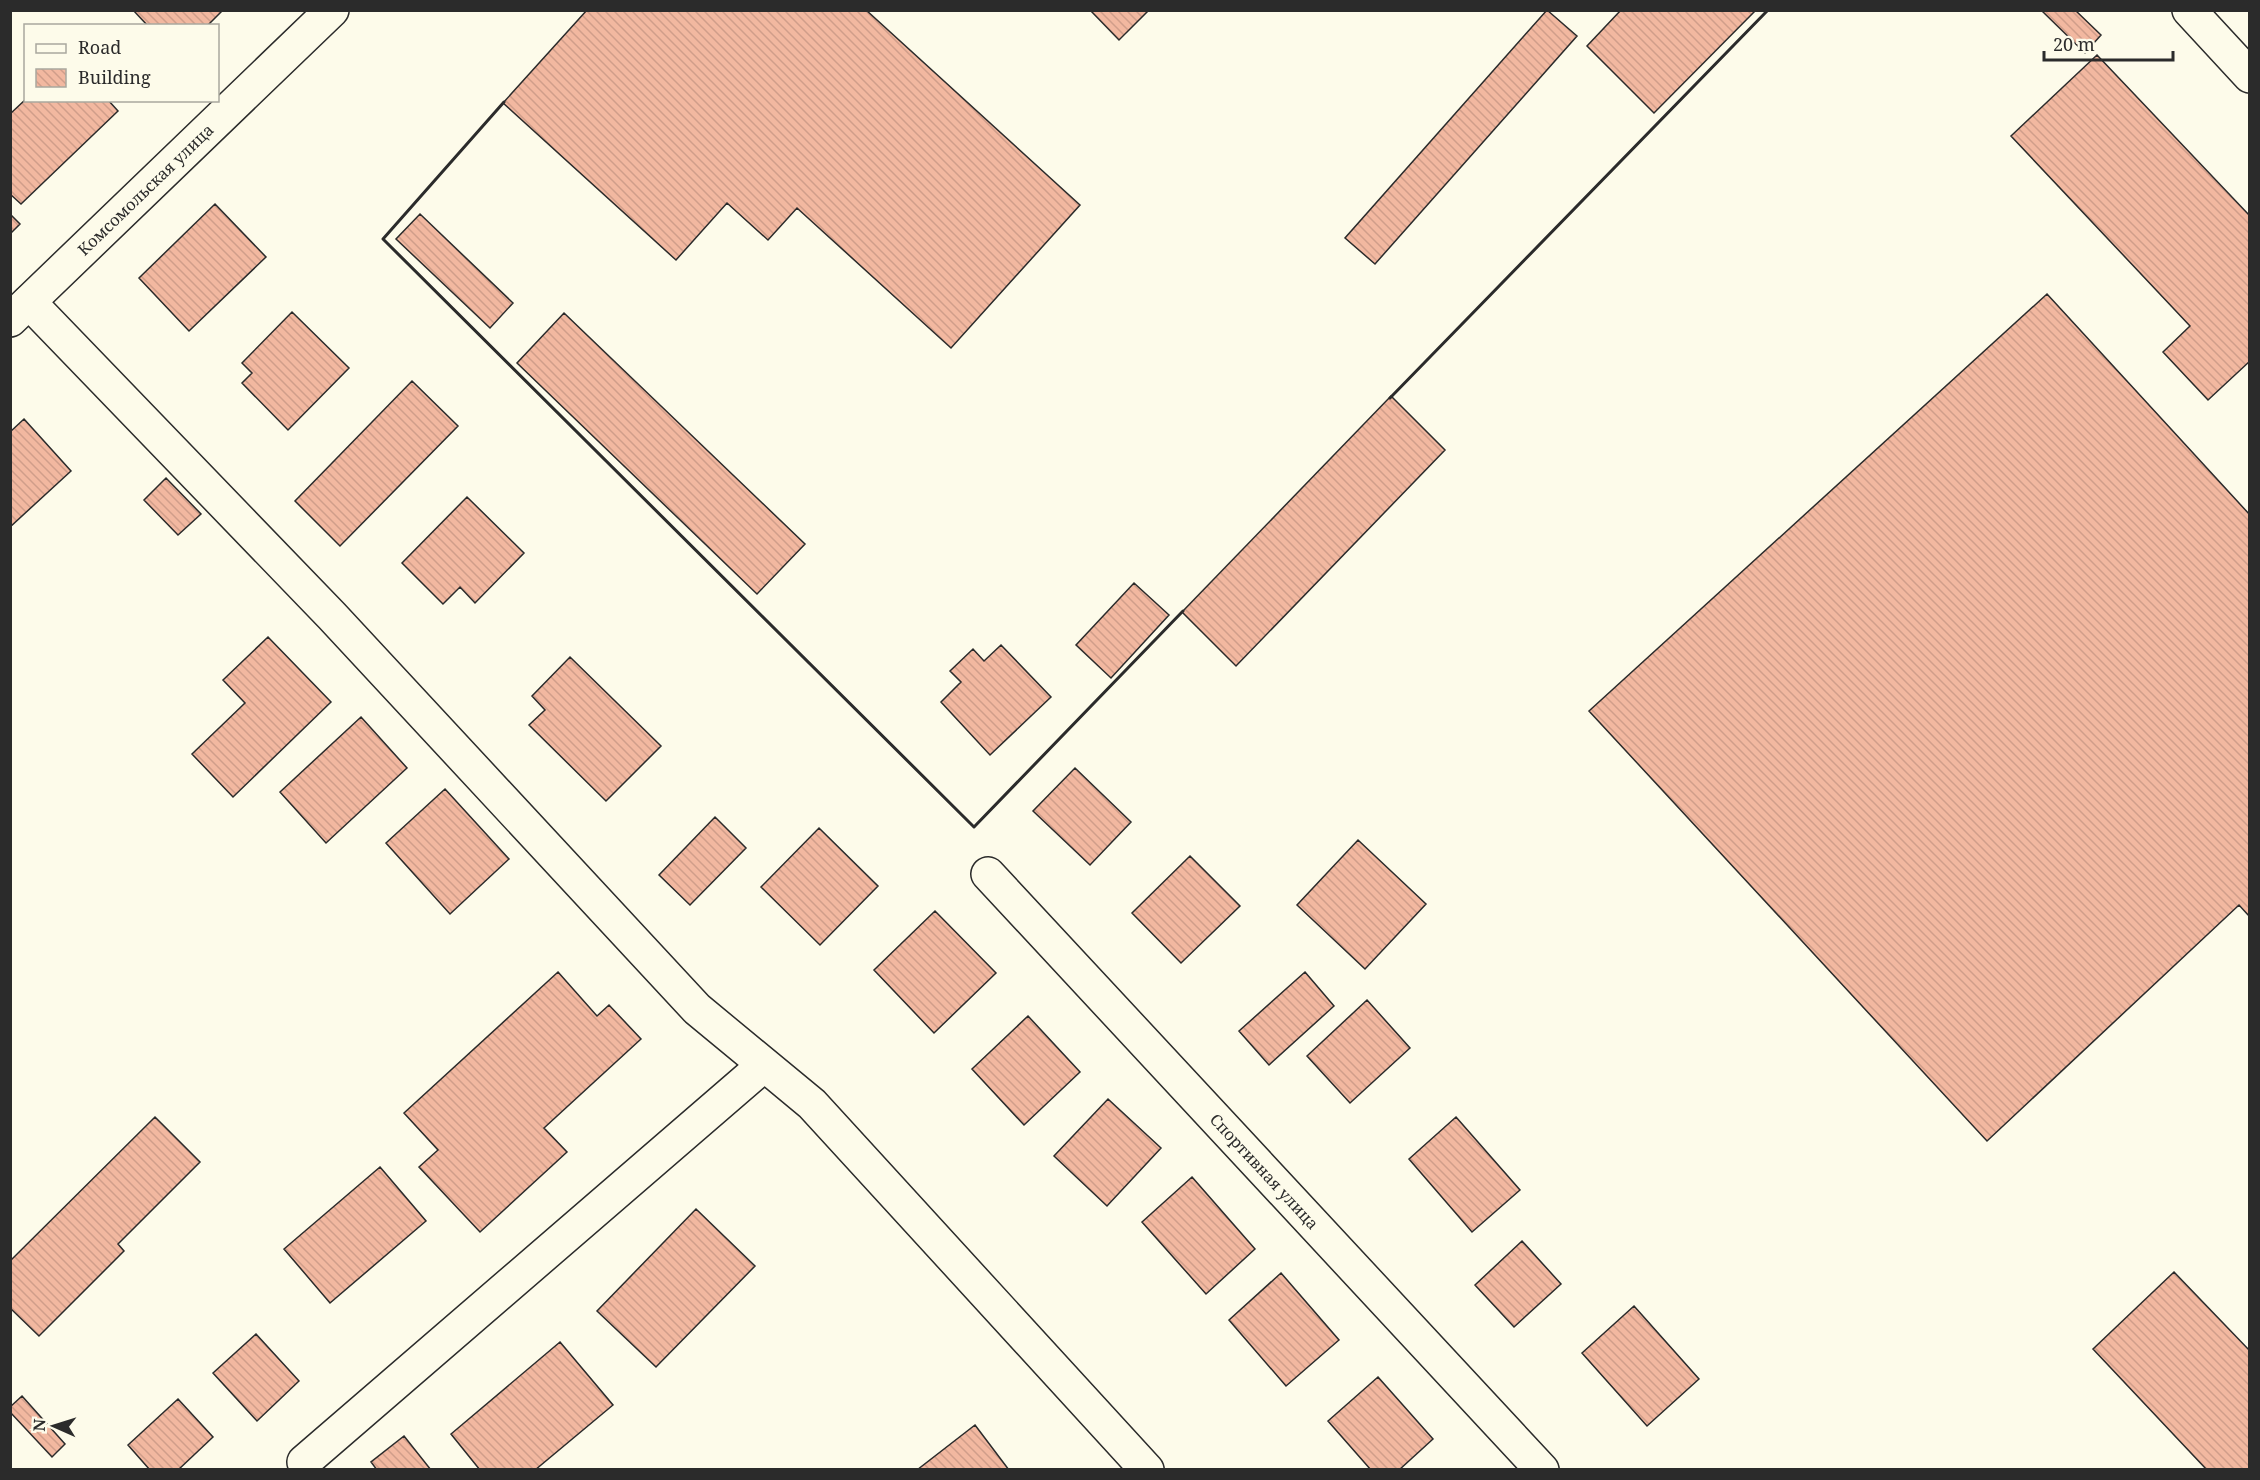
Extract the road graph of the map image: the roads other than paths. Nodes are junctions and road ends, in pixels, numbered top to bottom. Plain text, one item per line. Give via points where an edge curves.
1 (332, 10) edge
2 (2189, 10) edge
3 (2250, 76) edge
4 (20, 311) edge
5 (988, 874) dead end
6 (765, 1065) junction
7 (304, 1462) dead end
8 (1147, 1470) edge
9 (1542, 1470) edge

1 - 4 street, Комсомольская улица
2 - 3 street
4 - 6 street via 332,616 697,1009
5 - 9 street, Спортивная улица
6 - 7 street
6 - 8 street via 812,1104

